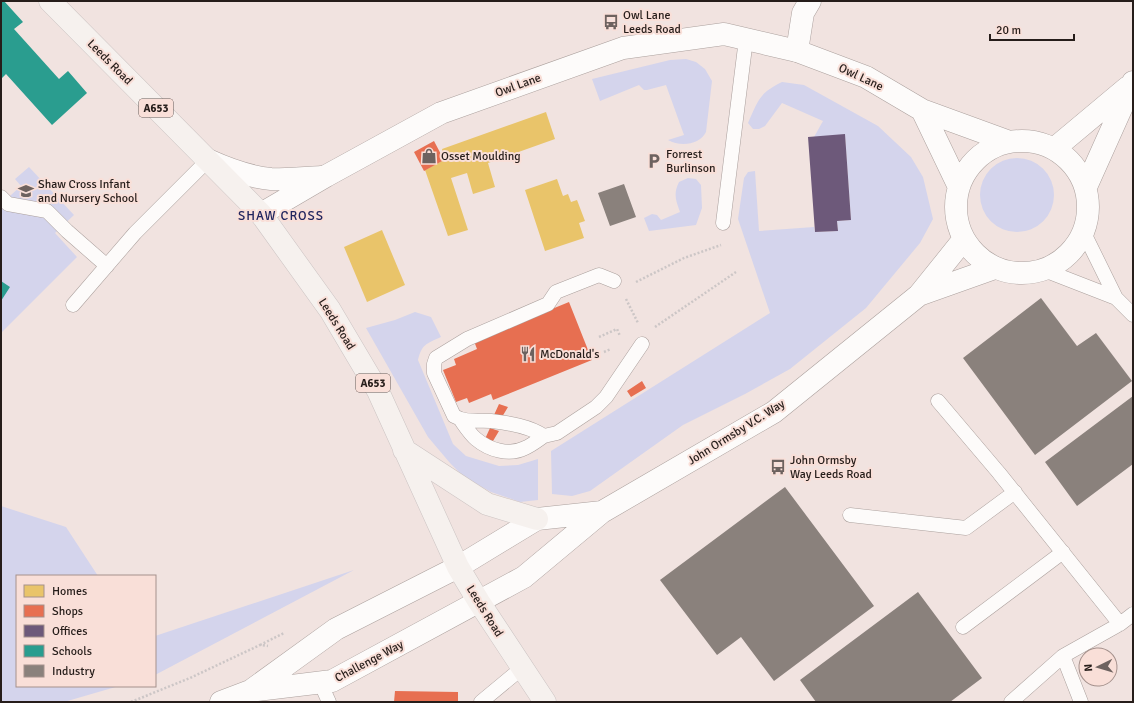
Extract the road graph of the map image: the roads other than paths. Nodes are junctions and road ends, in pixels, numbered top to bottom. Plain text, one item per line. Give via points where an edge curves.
1 (50, 1) edge
2 (810, 1) edge
3 (746, 39) junction
4 (797, 51) junction
5 (1133, 83) edge
6 (922, 110) junction
7 (1008, 141) junction
8 (1055, 148) junction
9 (208, 160) junction
10 (326, 176) junction
11 (959, 187) junction
12 (1086, 187) junction
13 (1, 197) edge
14 (261, 214) junction
15 (723, 223) dead end
16 (1084, 233) junction
17 (964, 238) junction
18 (107, 266) junction
19 (995, 268) junction
20 (1044, 270) junction
21 (614, 280) dead end
22 (919, 295) junction
23 (1116, 298) junction
24 (73, 304) dead end
25 (1133, 315) edge
26 (642, 344) dead end
27 (938, 401) dead end
28 (460, 419) junction
29 (544, 436) junction
30 (404, 450) junction
31 (1015, 492) junction
32 (602, 512) junction
33 (850, 515) dead end
34 (538, 519) junction
35 (1063, 552) junction
36 (458, 567) junction
37 (479, 602) junction
38 (1133, 614) edge
39 (1120, 624) junction
40 (963, 627) dead end
41 (1063, 656) junction
42 (522, 668) junction
43 (320, 682) junction
44 (250, 691) junction
45 (221, 702) edge
46 (329, 702) edge
47 (481, 702) edge
48 (545, 702) edge
49 (1011, 702) edge
50 (1081, 702) edge

1 - 9 main road, Leeds Road / A653
2 - 4 main road via 803,13
3 - 4 main road, Owl Lane
3 - 10 main road, Owl Lane via 724,34 623,48 441,113
3 - 15 lane
4 - 6 main road, Owl Lane via 866,77
5 - 8 main road
5 - 12 main road
6 - 7 main road, Owl Lane
6 - 11 main road
7 - 8 main road via 1030,140
7 - 11 main road via 986,150 969,166
8 - 12 main road via 1073,163
9 - 10 main road via 259,178
9 - 14 main road, Leeds Road / A653
9 - 18 lane via 135,233
10 - 14 main road, Owl Lane
11 - 17 main road via 956,216
12 - 16 main road via 1089,210
13 - 18 lane via 8,204 47,211
14 - 30 main road, Leeds Road / A653 via 330,310 378,391
16 - 20 main road via 1071,252
16 - 23 lane
17 - 19 main road via 976,255
17 - 22 main road
18 - 24 lane
19 - 20 main road via 1021,274
19 - 22 main road
20 - 23 lane
21 - 28 lane via 599,276 556,292 548,304 467,339 436,358 434,373 454,416
22 - 32 main road, John Ormsby V.C. Way via 774,412
23 - 25 lane
26 - 29 lane via 596,407 557,432
27 - 31 lane
28 - 29 lane via 517,425
28 - 29 lane via 475,438 487,446 506,452 526,448
30 - 34 main road via 487,504
30 - 36 main road, Leeds Road / A653
31 - 33 lane via 966,528
31 - 35 lane
32 - 34 main road, John Ormsby V.C. Way
32 - 37 main road, John Ormsby V.C. Way via 524,577
34 - 36 main road, John Ormsby V.C. Way
35 - 39 lane
35 - 40 lane
36 - 37 main road, Leeds Road / A653
36 - 44 main road, Challenge Way via 336,630
37 - 42 main road, Leeds Road / A653
37 - 43 main road, Challenge Way via 332,681
38 - 39 lane
39 - 41 lane
41 - 49 lane
41 - 50 lane
42 - 47 lane
42 - 48 main road, Leeds Road / A653
43 - 44 main road, Challenge Way
43 - 46 lane
44 - 45 main road, Challenge Way

